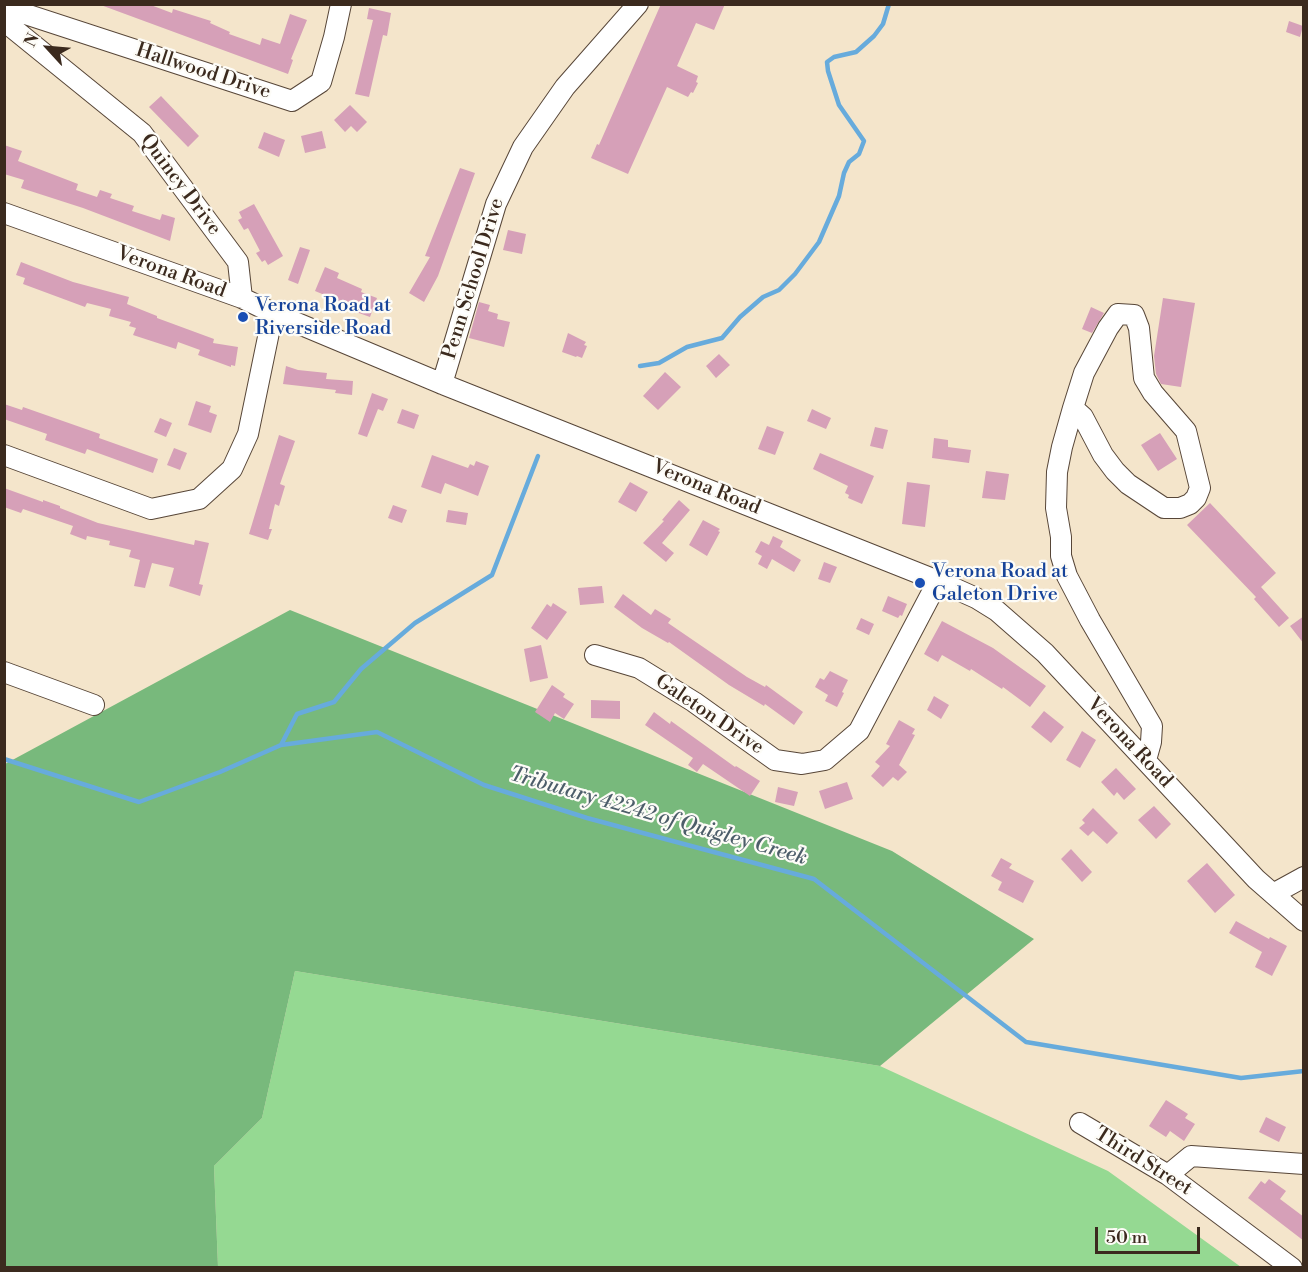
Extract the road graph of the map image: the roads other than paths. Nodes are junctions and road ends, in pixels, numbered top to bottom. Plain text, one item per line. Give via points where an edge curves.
1 (341, 4) edge
2 (638, 4) edge
3 (4, 7) edge
4 (4, 21) edge
5 (4, 213) edge
6 (242, 298) junction
7 (273, 313) junction
8 (442, 384) junction
9 (1073, 408) junction
10 (4, 455) edge
11 (938, 580) junction
12 (595, 655) dead end
13 (4, 672) edge
14 (94, 705) dead end
15 (1146, 760) junction
16 (1304, 877) edge
17 (1273, 894) junction
18 (1304, 921) edge
19 (1080, 1123) dead end
20 (1304, 1164) edge
21 (1168, 1175) junction
22 (1292, 1268) edge

1 - 3 street, Hallwood Drive via 321,82 292,101
2 - 8 street, Penn School Drive via 565,87 523,147 496,204
4 - 6 street, Quincy Drive via 142,133 238,262
5 - 6 street, Verona Road
6 - 7 street, Verona Road
7 - 8 street, Verona Road
7 - 10 street via 248,434 232,468 199,499 151,509
8 - 11 street, Verona Road
9 - 9 street via 1084,373 1108,328 1118,314 1134,315 1143,351 1144,378 1186,431 1200,488 1196,498 1180,508 1164,508 1128,484 1103,455 1083,417
9 - 15 street via 1057,472 1061,556 1090,620 1152,726
11 - 12 street, Galeton Drive via 859,730 825,760 802,764 775,760 639,668
11 - 15 street, Verona Road via 997,611 1045,653
13 - 14 street
15 - 17 street, Verona Road
16 - 17 street
17 - 18 street, Verona Road
19 - 21 street, Third Street
20 - 21 street via 1191,1156
21 - 22 street, Third Street

